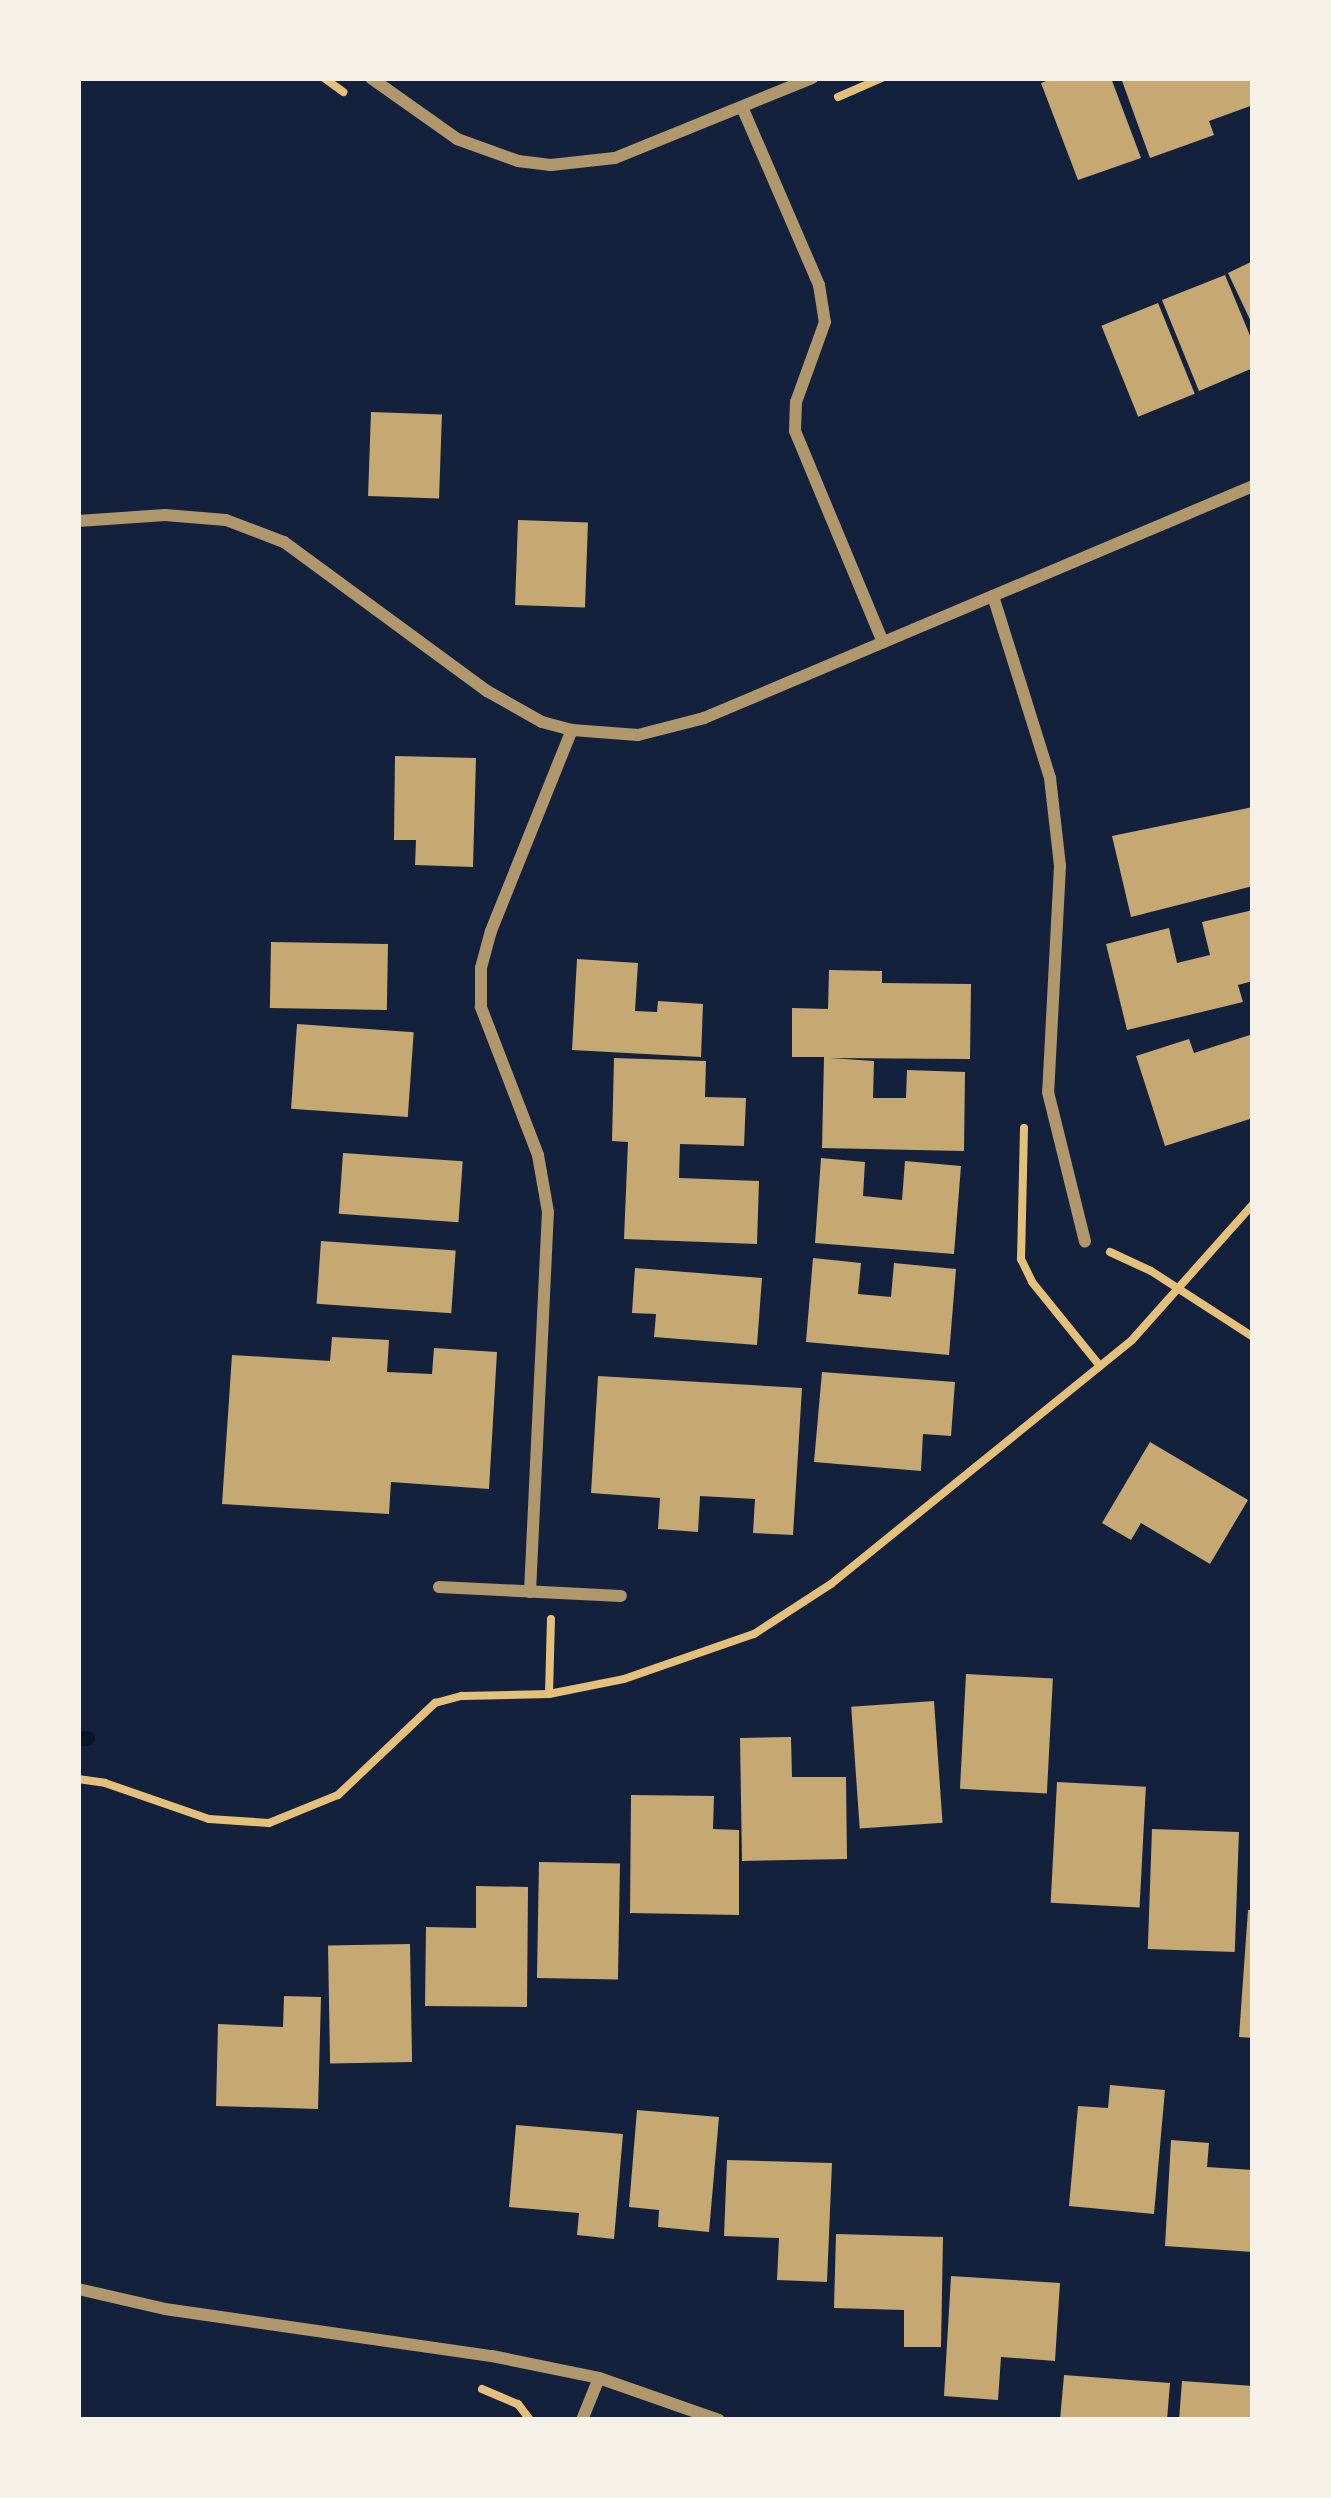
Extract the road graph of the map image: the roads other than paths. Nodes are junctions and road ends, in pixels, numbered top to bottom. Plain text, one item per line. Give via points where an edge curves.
1 (371, 78) edge
2 (812, 78) edge
3 (742, 107) junction
4 (1253, 486) edge
5 (78, 520) edge
6 (993, 596) junction
7 (883, 642) junction
8 (572, 730) junction
9 (1085, 1240) road end
10 (439, 1588) dead end
11 (530, 1592) junction
12 (621, 1596) dead end
13 (78, 2289) edge
14 (599, 2378) junction
15 (582, 2420) edge
16 (719, 2420) edge

1 - 3 street via 457,139 551,165 615,158
2 - 3 street
3 - 7 street via 819,285 825,322 796,402 795,431
4 - 6 street
5 - 8 street via 226,520 284,542 487,691
6 - 7 street
6 - 9 street via 1049,778 1060,866 1048,1092
7 - 8 street via 704,718 638,735
8 - 11 street via 481,968 481,1007 538,1155 548,1212
10 - 11 street
11 - 12 street
13 - 14 street
14 - 15 street
14 - 16 street

